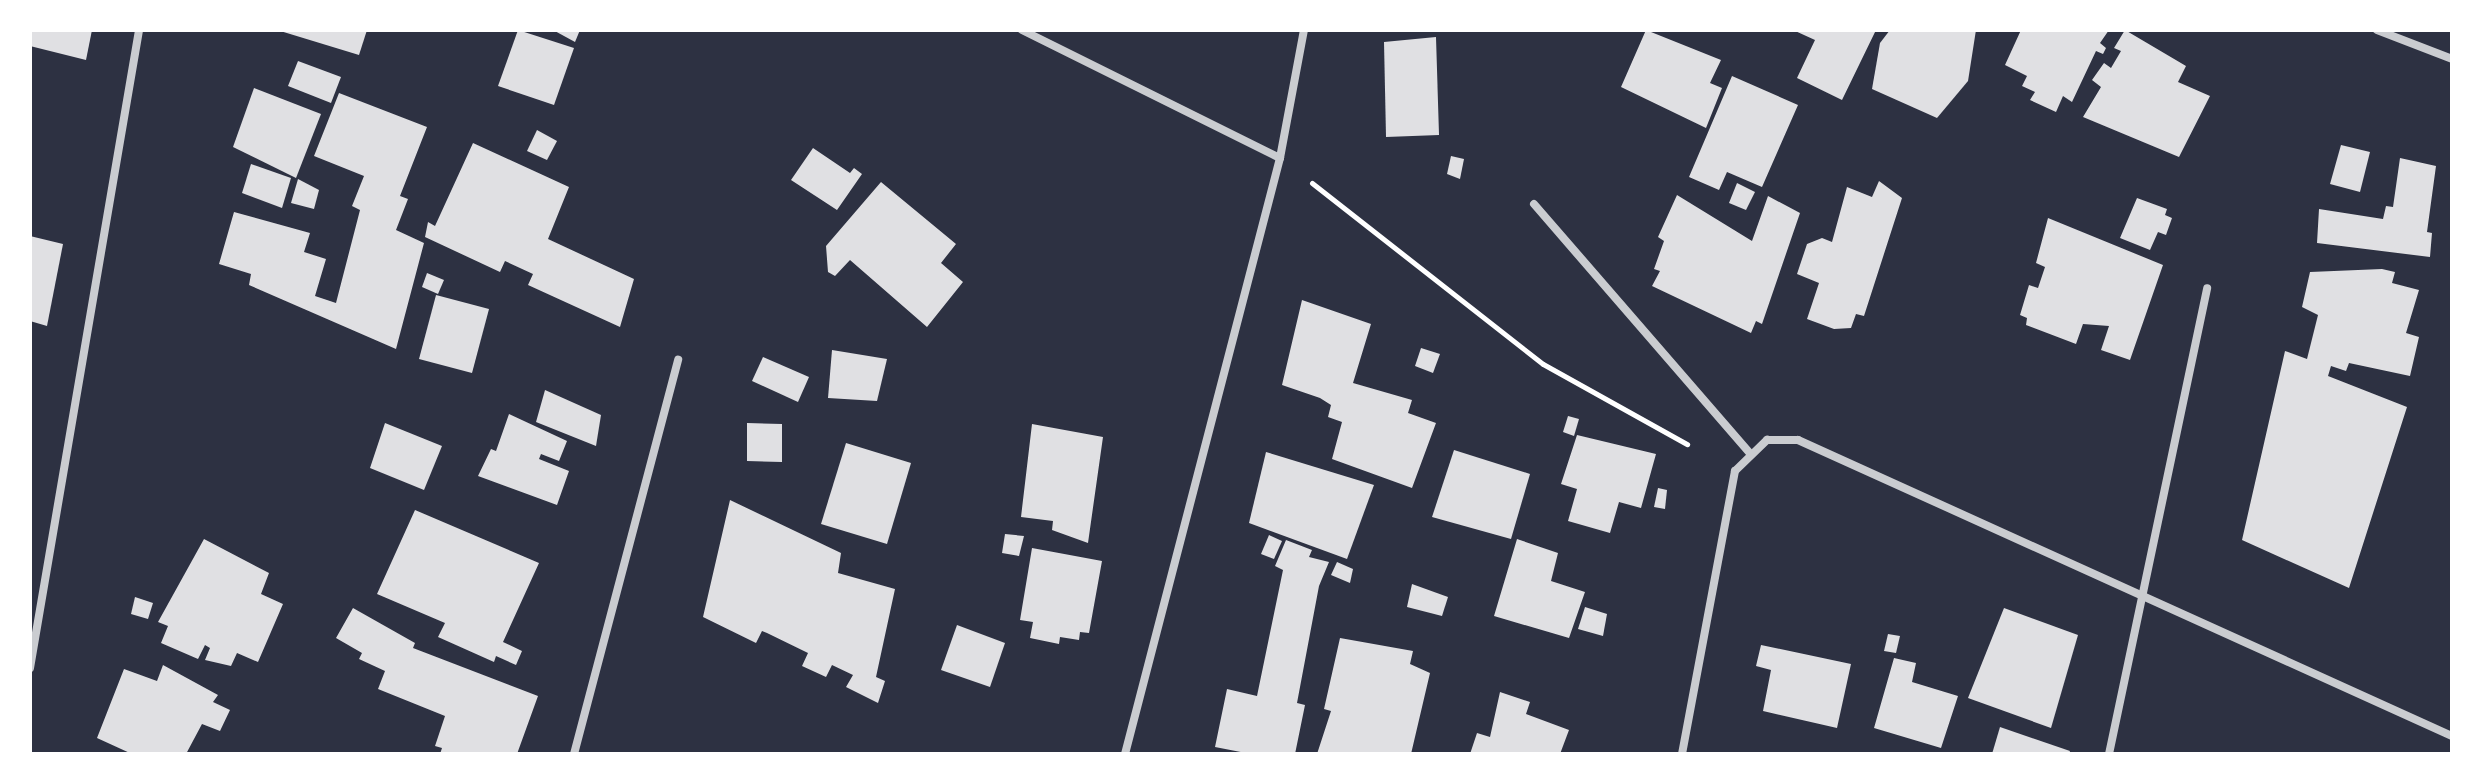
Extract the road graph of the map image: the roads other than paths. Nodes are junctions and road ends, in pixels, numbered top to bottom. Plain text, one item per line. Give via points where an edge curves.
1 (139, 30) edge
2 (1022, 30) edge
3 (1304, 30) edge
4 (2377, 30) edge
5 (2452, 59) edge
6 (1280, 158) junction
7 (1534, 204) dead end
8 (2207, 288) dead end
9 (678, 359) dead end
10 (1749, 452) junction
11 (2143, 595) junction
12 (30, 668) edge
13 (2452, 736) edge
14 (574, 754) edge
15 (1125, 754) edge
16 (1682, 754) edge
17 (2109, 754) edge

1 - 12 street
2 - 6 street
3 - 6 street
4 - 5 street
6 - 15 street
7 - 10 street
8 - 11 street
9 - 14 street
10 - 11 street via 1767,440 1798,440
10 - 16 street via 1735,471
11 - 13 street
11 - 17 street

